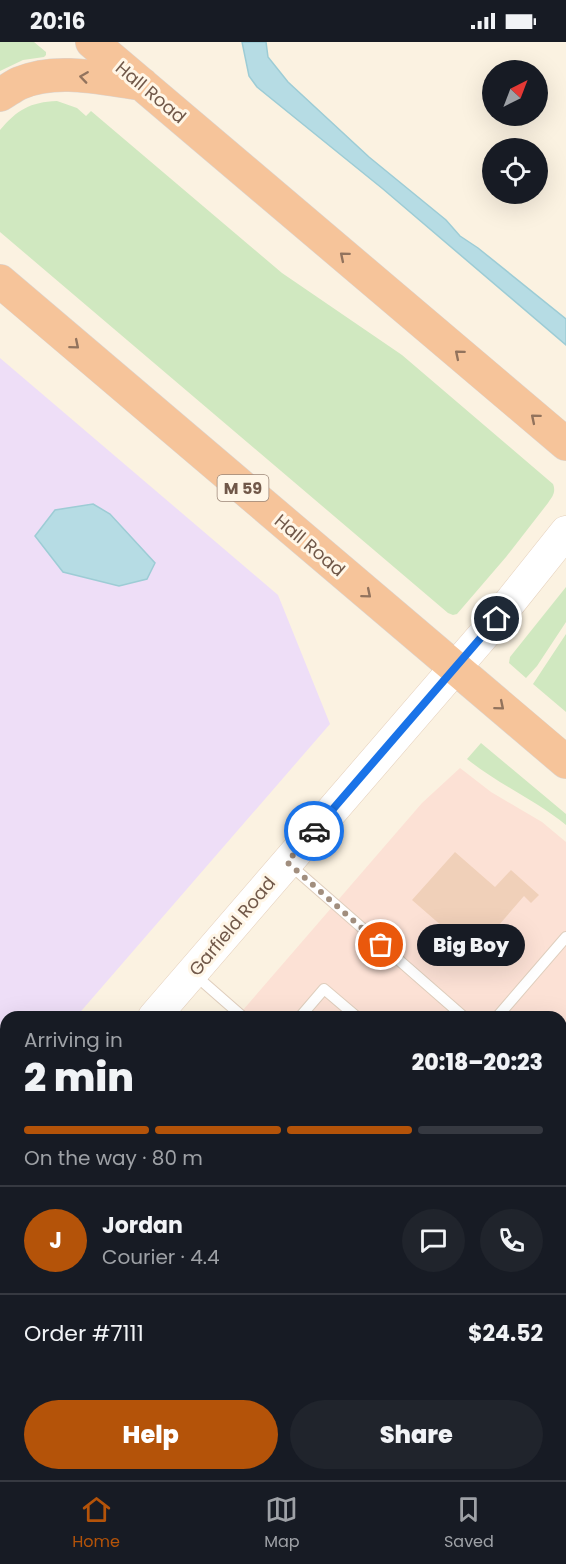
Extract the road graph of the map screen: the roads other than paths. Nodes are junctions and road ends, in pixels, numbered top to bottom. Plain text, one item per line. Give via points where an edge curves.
1 (93, 42) edge
2 (142, 84) junction
3 (0, 95) edge
4 (0, 281) edge
5 (566, 444) edge
6 (566, 532) edge
7 (455, 668) junction
8 (566, 762) edge
9 (287, 862) junction
10 (566, 937) edge
11 (192, 973) junction
12 (159, 1011) edge
13 (236, 1011) edge
14 (305, 1011) edge
15 (350, 1011) edge
16 (457, 1011) edge
17 (502, 1011) edge

1 - 2 highway, Hall Road
2 -> 3 highway via 68,75 41,76
5 -> 2 highway, Hall Road
4 -> 7 highway, Hall Road / M 59
6 - 7 main road, Garfield Road
7 -> 8 highway, Hall Road / M 59
7 - 9 main road, Garfield Road
9 - 11 main road, Garfield Road
9 - 16 lane
10 - 17 lane
11 - 12 main road, Garfield Road
11 - 13 lane
14 - 15 lane via 324,989

